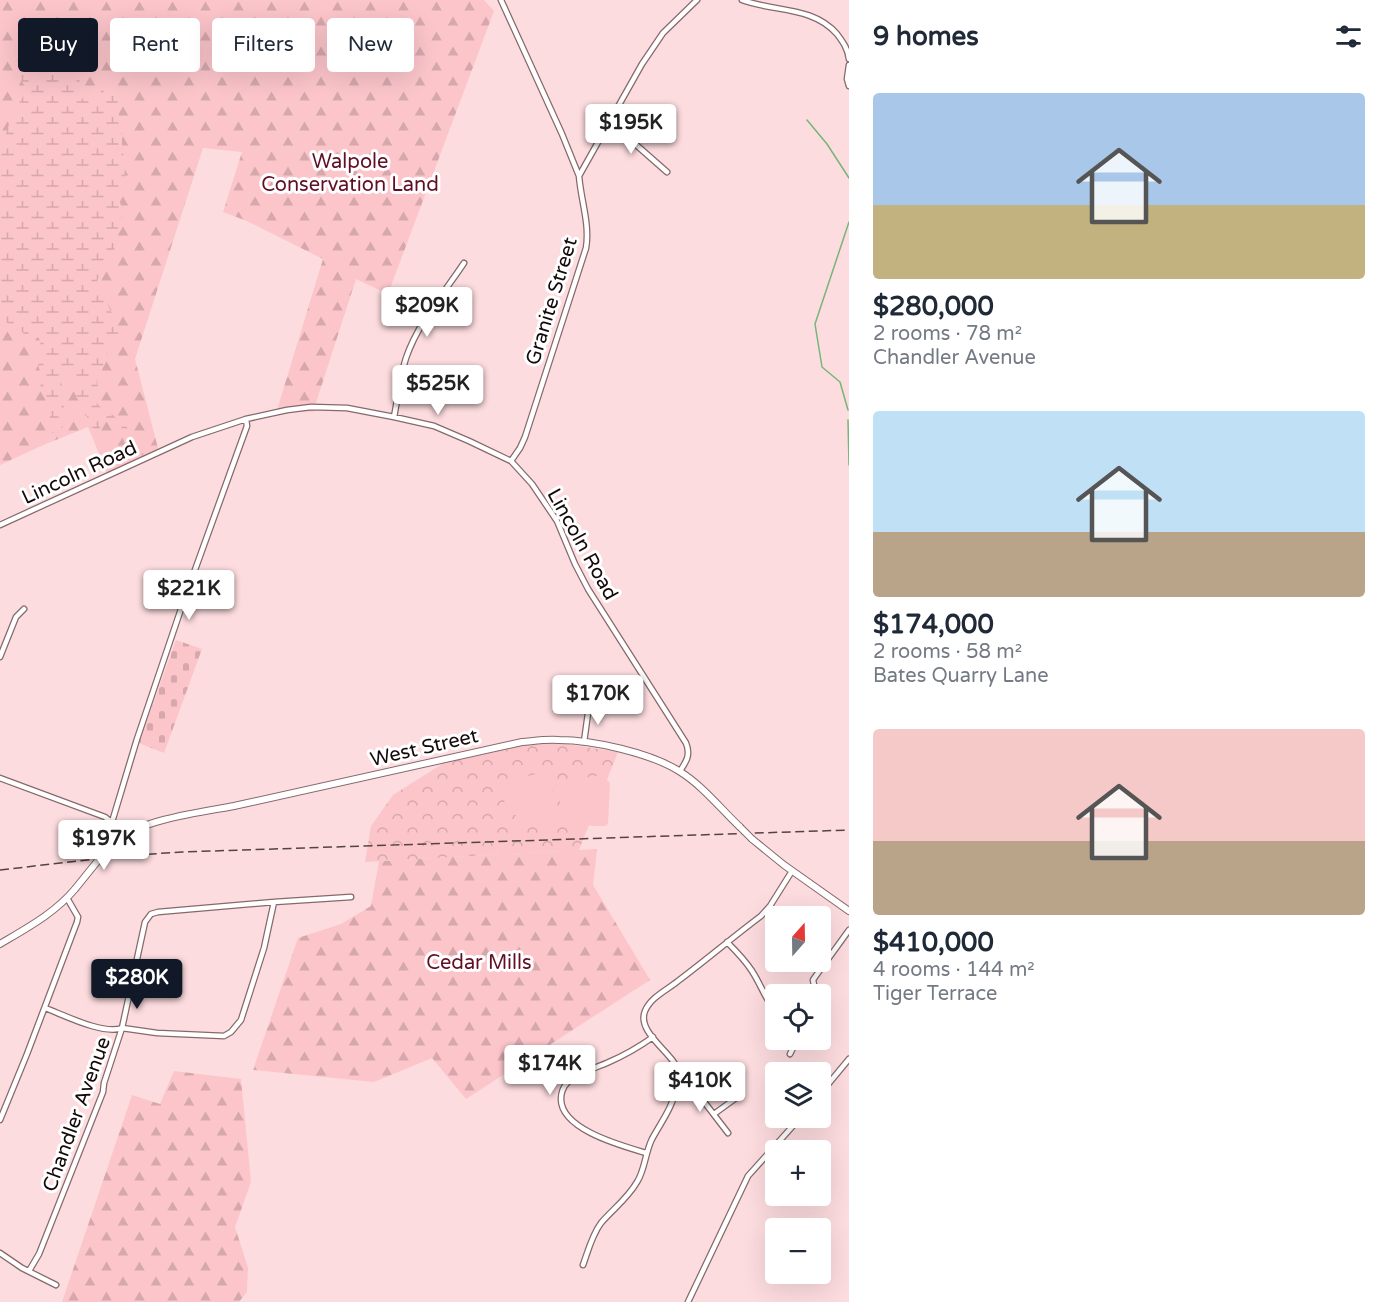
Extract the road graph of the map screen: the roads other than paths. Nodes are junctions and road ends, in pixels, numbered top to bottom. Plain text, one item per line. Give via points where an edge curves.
1 (501, 0) edge
2 (697, 0) edge
3 (742, 0) edge
4 (849, 59) edge
5 (849, 65) edge
6 (849, 86) edge
7 (609, 121) junction
8 (667, 172) dead end
9 (579, 176) junction
10 (464, 263) dead end
11 (394, 417) junction
12 (246, 419) junction
13 (511, 461) junction
14 (0, 525) edge
15 (24, 609) dead end
16 (0, 657) edge
17 (589, 706) dead end
18 (584, 742) junction
19 (680, 771) junction
20 (0, 778) edge
21 (112, 822) junction
22 (127, 834) junction
23 (792, 871) junction
24 (351, 897) dead end
25 (68, 898) junction
26 (274, 902) junction
27 (849, 911) edge
28 (849, 930) edge
29 (727, 942) junction
30 (0, 944) edge
31 (814, 984) edge
32 (765, 997) edge
33 (45, 1008) junction
34 (122, 1028) junction
35 (654, 1037) junction
36 (791, 1050) edge
37 (790, 1054) dead end
38 (849, 1059) edge
39 (831, 1081) edge
40 (677, 1083) junction
41 (736, 1098) dead end
42 (714, 1114) junction
43 (0, 1120) edge
44 (791, 1128) edge
45 (728, 1133) dead end
46 (646, 1153) junction
47 (0, 1253) edge
48 (583, 1264) dead end
49 (29, 1271) junction
50 (56, 1284) dead end
51 (688, 1302) edge

1 - 9 street, Granite Street
2 - 7 street via 663,33
3 - 4 street via 818,19 841,39
5 - 6 street
7 - 8 street
7 - 9 street
9 - 13 street, Granite Street via 588,228 586,248 525,437
10 - 11 street via 411,345
11 - 12 street, Lincoln Road via 347,408 311,407
11 - 13 street, Lincoln Road via 434,426
12 - 14 street, Lincoln Road via 192,437
12 - 21 street via 247,426 137,739
13 - 19 street, Lincoln Road via 557,520 588,589 684,740 688,756
15 - 16 street via 16,617
17 - 18 street
18 - 19 main road, West Street via 653,758
18 - 22 main road, West Street via 522,742 149,824
19 - 23 main road, West Street, bridge
20 - 21 street
21 - 22 street
22 - 25 main road, West Street, bridge via 100,858
23 - 27 main road, West Street
23 - 29 street via 765,911
24 - 26 street, Chandler Avenue
25 - 30 main road, West Street
25 - 33 street via 77,919
26 - 34 street, Chandler Avenue via 152,914 145,922
26 - 34 street via 241,1020 231,1032 205,1036
28 - 31 street
29 - 32 street via 753,973
29 - 35 street via 647,1006 643,1021
33 - 34 street via 84,1024 116,1031
33 - 43 street
34 - 49 street, Chandler Avenue via 103,1092
35 - 40 street via 675,1065
35 - 46 street via 579,1075 568,1082 561,1095 567,1114 580,1126 594,1135
36 - 37 street
38 - 39 street
40 - 42 street via 687,1084
40 - 46 street via 667,1116
41 - 42 street
42 - 45 street
44 - 51 street via 748,1176
46 - 48 street via 639,1180 600,1225
47 - 49 street
49 - 50 street

